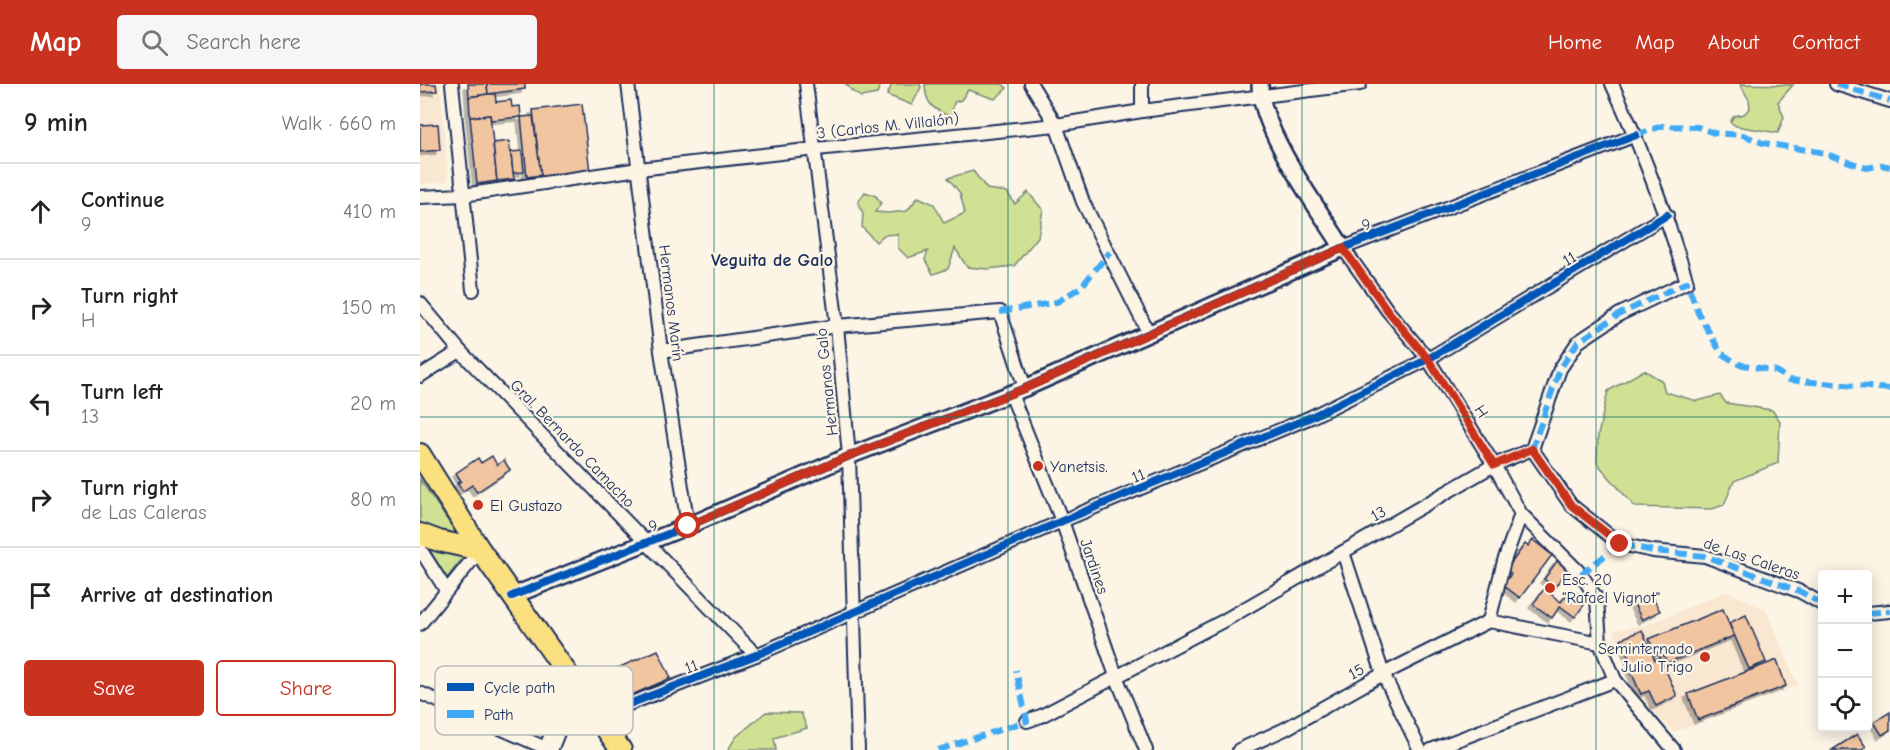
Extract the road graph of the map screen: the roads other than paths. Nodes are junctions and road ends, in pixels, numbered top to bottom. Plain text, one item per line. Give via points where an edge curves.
1 (452, 84) edge
2 (628, 84) edge
3 (807, 84) edge
4 (1030, 84) edge
5 (1142, 84) edge
6 (1360, 84) edge
7 (1612, 84) edge
8 (1836, 84) edge
9 (1260, 91) edge
10 (1890, 101) edge
11 (1142, 111) junction
12 (1056, 124) junction
13 (1636, 135) junction
14 (816, 149) junction
15 (639, 169) junction
16 (463, 195) junction
17 (420, 197) edge
18 (1667, 215) junction
19 (1343, 248) junction
20 (473, 290) dead end
21 (420, 303) edge
22 (837, 326) junction
23 (1149, 334) junction
24 (460, 351) junction
25 (661, 351) junction
26 (1428, 359) junction
27 (420, 376) edge
28 (1018, 391) junction
29 (1532, 449) junction
30 (420, 454) edge
31 (849, 456) junction
32 (1494, 465) junction
33 (1521, 514) junction
34 (1062, 521) junction
35 (688, 526) junction
36 (420, 534) edge
37 (646, 542) junction
38 (420, 549) edge
39 (480, 550) junction
40 (1343, 552) junction
41 (446, 590) junction
42 (512, 596) junction
43 (1818, 602) edge
44 (1890, 611) edge
45 (855, 612) junction
46 (1872, 613) edge
47 (1488, 621) junction
48 (420, 624) edge
49 (1600, 643) junction
50 (756, 655) junction
51 (561, 666) edge
52 (1383, 674) junction
53 (1116, 676) junction
54 (1615, 680) junction
55 (420, 693) edge
56 (435, 700) edge
57 (633, 702) edge
58 (1027, 721) dead end
59 (516, 735) edge
60 (554, 735) edge
61 (611, 735) edge
62 (548, 749) edge
63 (621, 750) edge
64 (858, 750) edge
65 (1146, 750) edge
66 (1239, 750) edge
67 (1420, 750) edge
68 (1431, 750) edge
69 (1674, 750) edge

1 - 16 street
2 - 15 street, Hermanos Marín
3 - 14 street, Hermanos Galo
4 - 12 street
5 - 11 street
6 - 9 street, 3 (Carlos M. Villalón)
7 - 13 street
8 - 10 street
9 - 11 street, 3 (Carlos M. Villalón)
9 - 19 street, H via 1278,144
11 - 12 street, 3 (Carlos M. Villalón)
12 - 14 street, 3 (Carlos M. Villalón)
12 - 23 street via 1083,202
13 - 18 street
13 - 19 street, 9
14 - 15 street, 3 (Carlos M. Villalón)
14 - 22 street, Hermanos Galo
15 - 16 street, 3 (Carlos M. Villalón)
15 - 25 street, Hermanos Marín
16 - 17 street, 3 (Carlos M. Villalón)
16 - 20 street
18 - 26 street, 11
18 - 29 street via 1687,282 1620,314 1578,342 1560,369
19 - 23 street, 9
19 - 26 street, H
21 - 24 street, Gral. Bernardo Camacho
22 - 25 street
22 - 28 street, Jardines via 1000,312
22 - 31 street, Hermanos Galo
23 - 28 street, 9
24 - 27 street
24 - 37 street, Gral. Bernardo Camacho
25 - 35 street, Hermanos Marín
26 - 32 street, H
26 - 34 street, 11 via 1311,417
28 - 31 street, 9
28 - 34 street, Jardines
29 - 32 street, 13
29 - 43 street, de Las Caleras via 1571,505 1620,544 1705,556
30 - 39 main road
31 - 35 street, 9
31 - 45 street, Hermanos Galo
32 - 33 street, H
32 - 40 street, 13
33 - 47 street
33 - 49 street, H via 1581,574 1592,591
34 - 45 street, 11
34 - 53 street, Jardines
35 - 37 street, 9
36 - 39 main road
37 - 42 street, 9
37 - 50 street, Gral. Bernardo Camacho
38 - 41 street
39 - 41 street
39 - 42 main road
40 - 52 street
40 - 53 street, 13 via 1225,620
41 - 48 street
42 - 51 main road
44 - 46 street
45 - 50 street, 11
45 - 64 street, Hermanos Galo
47 - 49 street
47 - 52 street, 15
49 - 54 street, H
50 - 57 street, 11
52 - 66 street, 15
52 - 67 street
53 - 58 street, 13
53 - 65 street, Jardines
54 - 68 street
54 - 69 street, H
55 - 56 street
59 - 62 street
60 - 62 main road
61 - 63 main road

